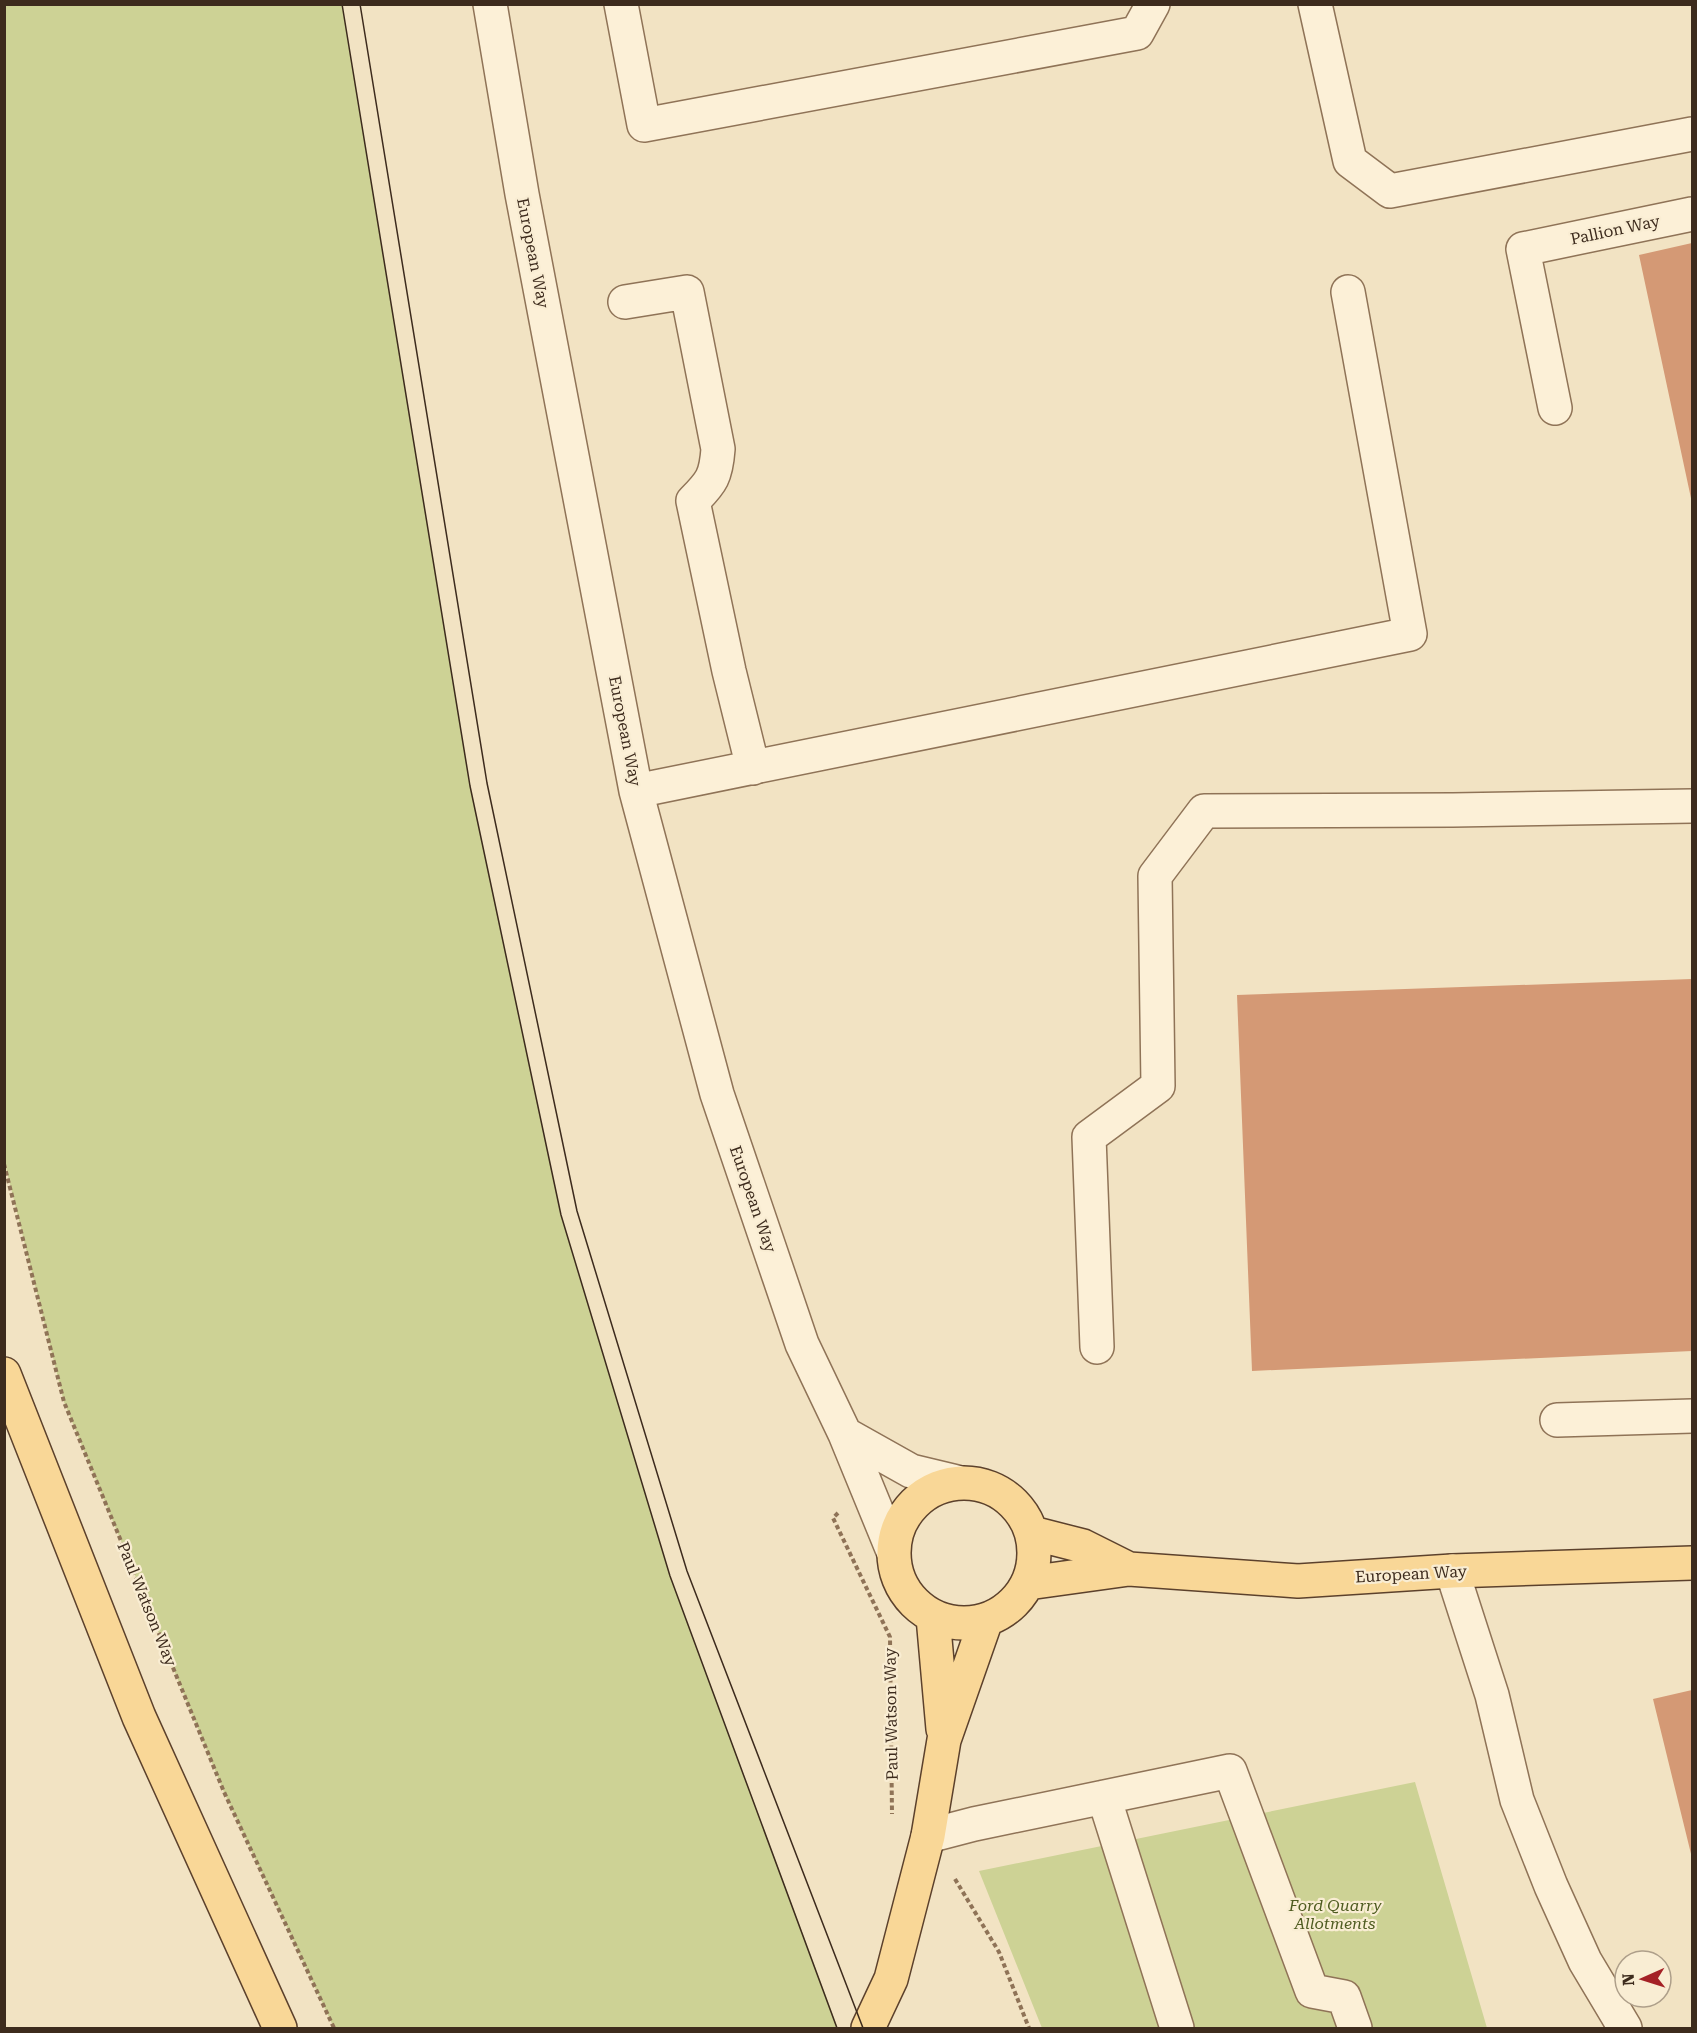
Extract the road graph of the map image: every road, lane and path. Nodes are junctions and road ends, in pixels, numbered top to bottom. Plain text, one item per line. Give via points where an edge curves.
1 (490, 4) edge
2 (621, 4) edge
3 (1153, 4) edge
4 (1315, 4) edge
5 (1692, 134) edge
6 (1692, 214) edge
7 (1348, 292) dead end
8 (625, 302) dead end
9 (1555, 408) dead end
10 (753, 768) junction
11 (636, 791) junction
12 (1692, 806) edge
13 (4, 1164) edge
14 (1097, 1347) dead end
15 (4, 1374) edge
16 (1692, 1416) edge
17 (1557, 1420) dead end
18 (845, 1434) junction
19 (957, 1482) junction
20 (865, 1486) junction
21 (1032, 1533) junction
22 (893, 1551) junction
23 (1692, 1563) edge
24 (1129, 1569) junction
25 (1452, 1571) junction
26 (1028, 1583) junction
27 (933, 1617) junction
28 (986, 1620) junction
29 (944, 1740) junction
30 (1104, 1797) junction
31 (928, 1836) junction
32 (280, 2028) edge
33 (334, 2028) edge
34 (868, 2028) edge
35 (1029, 2028) edge
36 (1177, 2028) edge
37 (1355, 2028) edge
38 (1625, 2028) edge

1 - 11 street, European Way via 526,218
2 - 3 street via 644,125 1137,33
4 - 5 street via 1350,161 1390,191
6 - 9 street, Pallion Way via 1523,249
7 - 10 street via 1410,634
8 - 10 street via 687,292 718,449 717,471 693,501
10 - 11 street
11 - 18 street, European Way via 717,1094 802,1344
12 - 14 street via 1204,811 1155,876 1158,1086 1089,1137
13 - 33 path, Paul Watson Way via 64,1402 224,1792
15 - 32 main road via 139,1717
16 - 17 street
18 - 19 street via 911,1471
18 - 20 street, European Way
19 - 21 main road via 991,1488 1012,1501
19 - 22 main road via 921,1496 907,1510
20 - 22 street, European Way
20 - 31 path, Paul Watson Way via 833,1518 890,1637 892,1824
21 - 24 main road via 1083,1546
21 - 26 main road via 1035,1558
22 - 27 main road via 902,1588
23 - 25 main road, European Way
24 - 25 main road, European Way via 1298,1581
24 - 26 main road
25 - 38 street via 1492,1695 1517,1800 1586,1961
26 - 28 main road via 1004,1612
27 - 28 main road via 957,1624
27 - 29 main road
28 - 29 main road
29 - 31 main road
30 - 31 street
30 - 36 street
30 - 37 street via 1230,1771 1312,1991 1344,1997
31 - 34 main road via 891,1979
31 - 35 path via 999,1952

